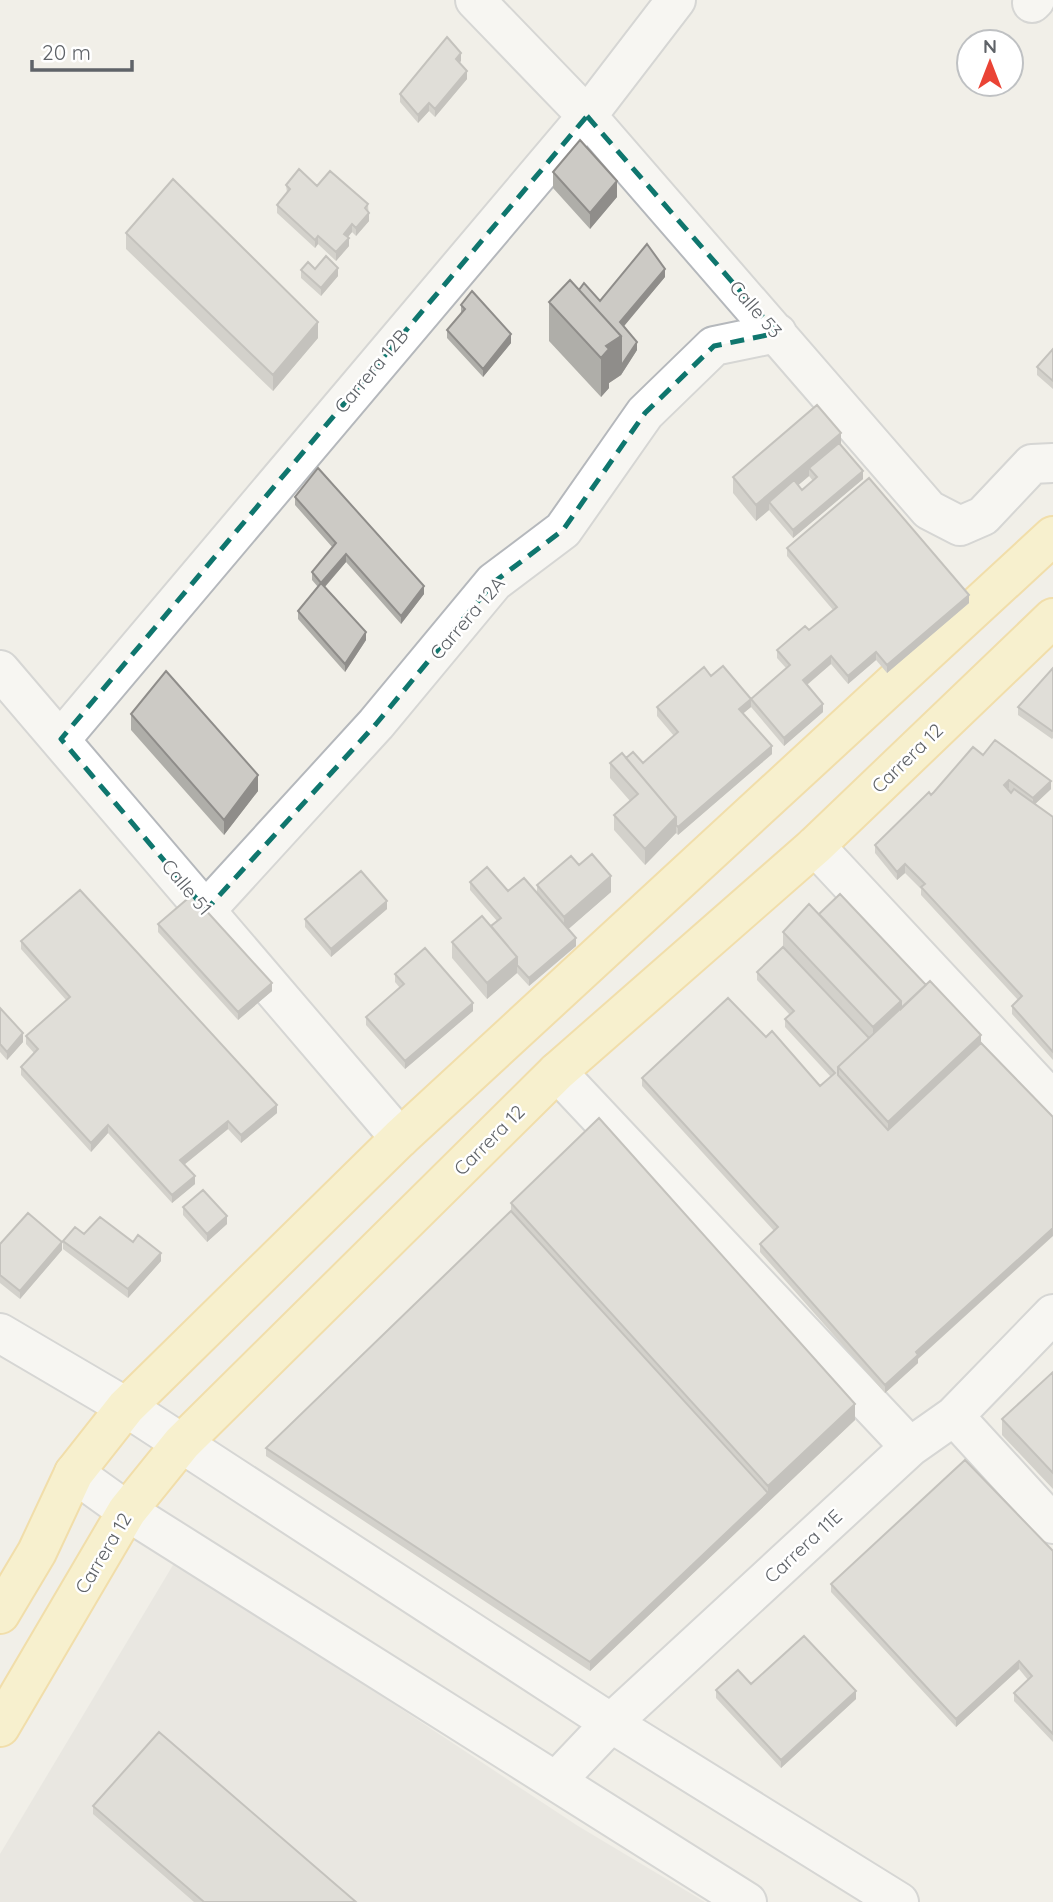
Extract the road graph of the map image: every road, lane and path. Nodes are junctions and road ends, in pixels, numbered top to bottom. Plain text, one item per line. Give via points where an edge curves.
1 (475, 0) edge
2 (676, 0) edge
3 (587, 116) junction
4 (777, 333) junction
5 (1053, 463) edge
6 (1053, 536) edge
7 (1046, 635) edge
8 (0, 670) edge
9 (61, 738) junction
10 (815, 846) junction
11 (206, 910) junction
12 (558, 1072) junction
13 (1053, 1101) edge
14 (400, 1138) junction
15 (1053, 1314) edge
16 (0, 1333) edge
17 (126, 1408) junction
18 (954, 1416) junction
19 (182, 1443) junction
20 (910, 1447) junction
21 (74, 1473) junction
22 (127, 1511) junction
23 (1053, 1524) edge
24 (0, 1614) edge
25 (611, 1723) junction
26 (0, 1727) edge
27 (556, 1781) junction
28 (747, 1902) edge
29 (899, 1902) edge

1 - 3 street, Calle 53
2 - 3 street, Carrera 12B
3 - 4 street, Calle 53
3 - 9 street, Carrera 12B
4 - 5 street, Calle 53 via 929,510 960,526 983,516 1032,464
4 - 11 street, Carrera 12A via 714,346 645,413 563,530 494,582 376,724
6 - 14 main road
7 - 10 main road, Carrera 12
8 - 9 street, Calle 51
9 - 11 street, Calle 51
10 - 12 main road, Carrera 12
10 - 13 street
11 - 14 street, Calle 51
12 - 19 main road, Carrera 12
12 - 20 street
14 - 17 main road
15 - 18 street, Carrera 11E
16 - 17 street
17 - 19 street
17 - 21 main road
18 - 20 street, Carrera 11E
18 - 23 street
19 - 22 main road, Carrera 12
19 - 25 street
20 - 25 street, Carrera 11E
21 - 22 street
21 - 24 main road via 37,1552
22 - 26 main road, Carrera 12
22 - 27 street
25 - 27 street, Carrera 11E
25 - 29 street
27 - 28 street

